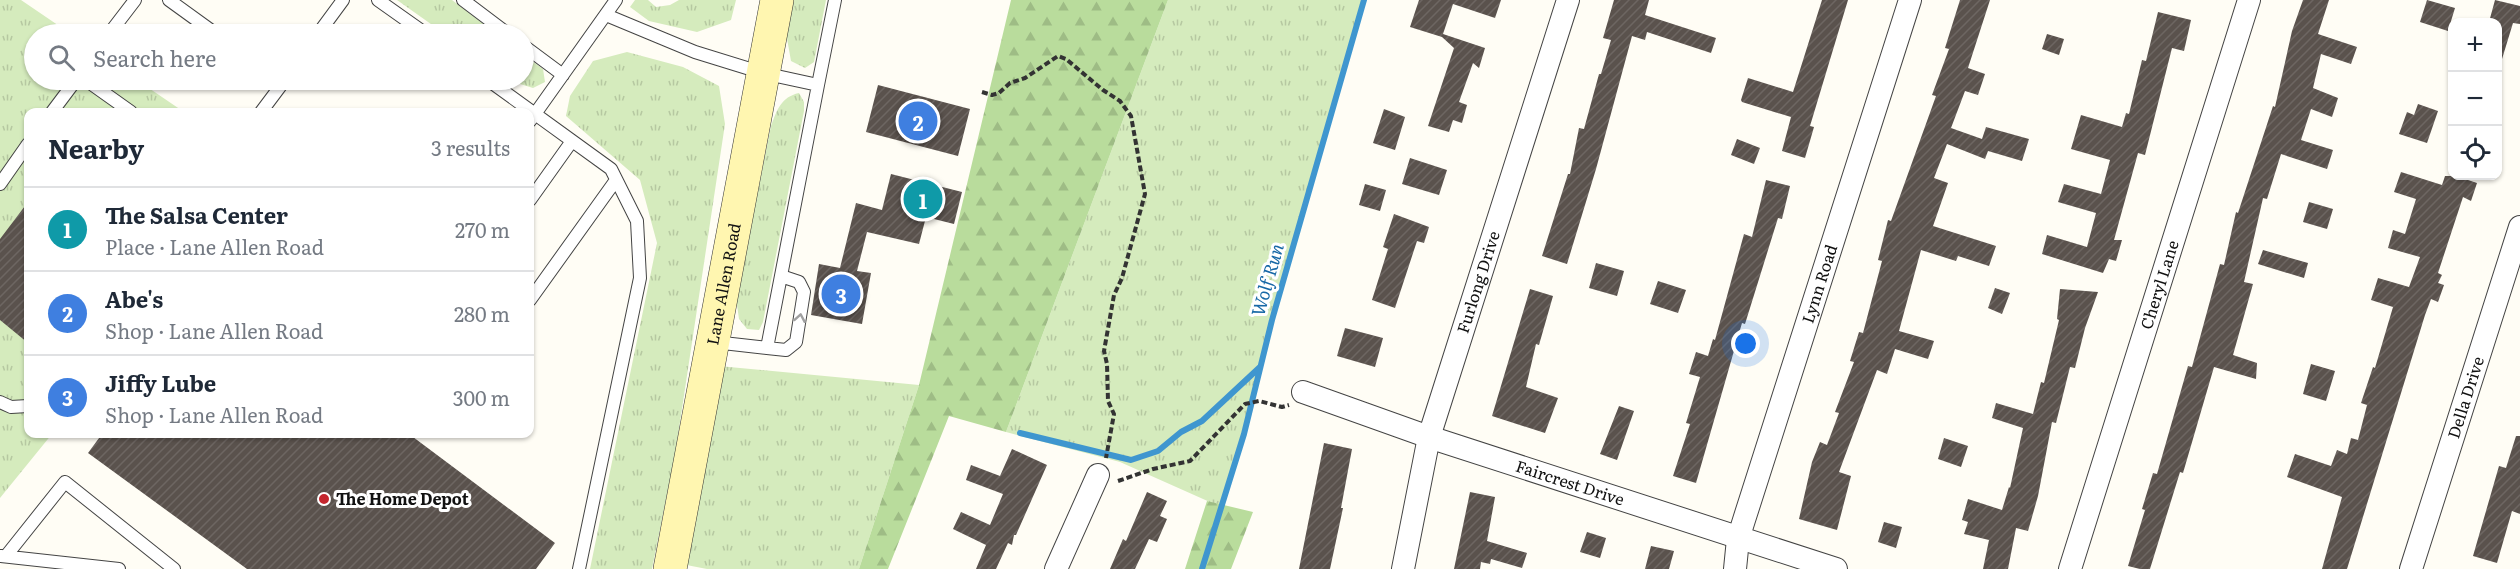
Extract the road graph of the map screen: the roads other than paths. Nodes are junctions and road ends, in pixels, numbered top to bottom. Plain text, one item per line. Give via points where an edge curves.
1 (135, 0) edge
2 (169, 0) edge
3 (343, 0) edge
4 (378, 0) edge
5 (462, 0) edge
6 (616, 0) edge
7 (777, 0) edge
8 (835, 0) edge
9 (1568, 0) edge
10 (1910, 0) edge
11 (2249, 0) edge
12 (606, 15) junction
13 (117, 24) edge
14 (202, 24) edge
15 (325, 24) edge
16 (412, 24) edge
17 (494, 24) edge
18 (534, 53) edge
19 (764, 73) junction
20 (563, 75) junction
21 (818, 86) junction
22 (68, 90) edge
23 (97, 90) edge
24 (276, 90) edge
25 (500, 90) edge
26 (55, 108) edge
27 (117, 108) edge
28 (264, 108) edge
29 (521, 108) edge
30 (534, 114) edge
31 (534, 118) edge
32 (572, 141) junction
33 (24, 150) edge
34 (616, 180) junction
35 (0, 184) edge
36 (534, 194) edge
37 (2520, 227) edge
38 (781, 276) junction
39 (534, 294) edge
40 (713, 342) junction
41 (767, 348) junction
42 (1297, 398) road end
43 (0, 402) edge
44 (24, 406) edge
45 (1430, 437) junction
46 (1102, 467) road end
47 (1738, 539) junction
48 (3, 556) edge
49 (119, 569) edge
50 (174, 569) edge
51 (579, 569) edge
52 (670, 569) edge
53 (1056, 569) edge
54 (1403, 569) edge
55 (1735, 569) edge
56 (1836, 569) edge
57 (2070, 569) edge
58 (2411, 569) edge

1 - 13 lane
2 - 14 lane
3 - 15 lane
4 - 16 lane
5 - 17 lane
6 - 12 lane
7 - 19 main road, Lane Allen Road
8 - 21 lane
9 - 45 street, Furlong Drive
10 - 47 street, Lynn Road
11 - 57 street, Cheryl Lane
12 - 19 lane via 695,52
12 - 20 lane
18 - 20 lane
19 - 21 lane
19 - 40 main road, Lane Allen Road
20 - 30 lane
21 - 38 lane
22 - 26 lane
23 - 27 lane
24 - 28 lane
25 - 29 lane
31 - 32 lane
32 - 34 lane via 611,170
32 - 36 lane
33 - 35 lane
34 - 39 lane
34 - 51 lane via 637,221 640,278
37 - 58 street, Della Drive
38 - 41 lane
41 -> 38 lane via 786,350 796,342 804,292 799,282
40 - 41 lane
40 - 52 main road, Lane Allen Road
42 - 45 street, Faircrest Drive
43 - 44 lane via 11,407
45 - 47 street, Faircrest Drive
45 - 54 street, Furlong Drive
46 - 53 street
47 - 55 street, Lynn Road
47 - 56 street, Faircrest Drive
48 - 49 lane
48 - 50 lane via 65,482

